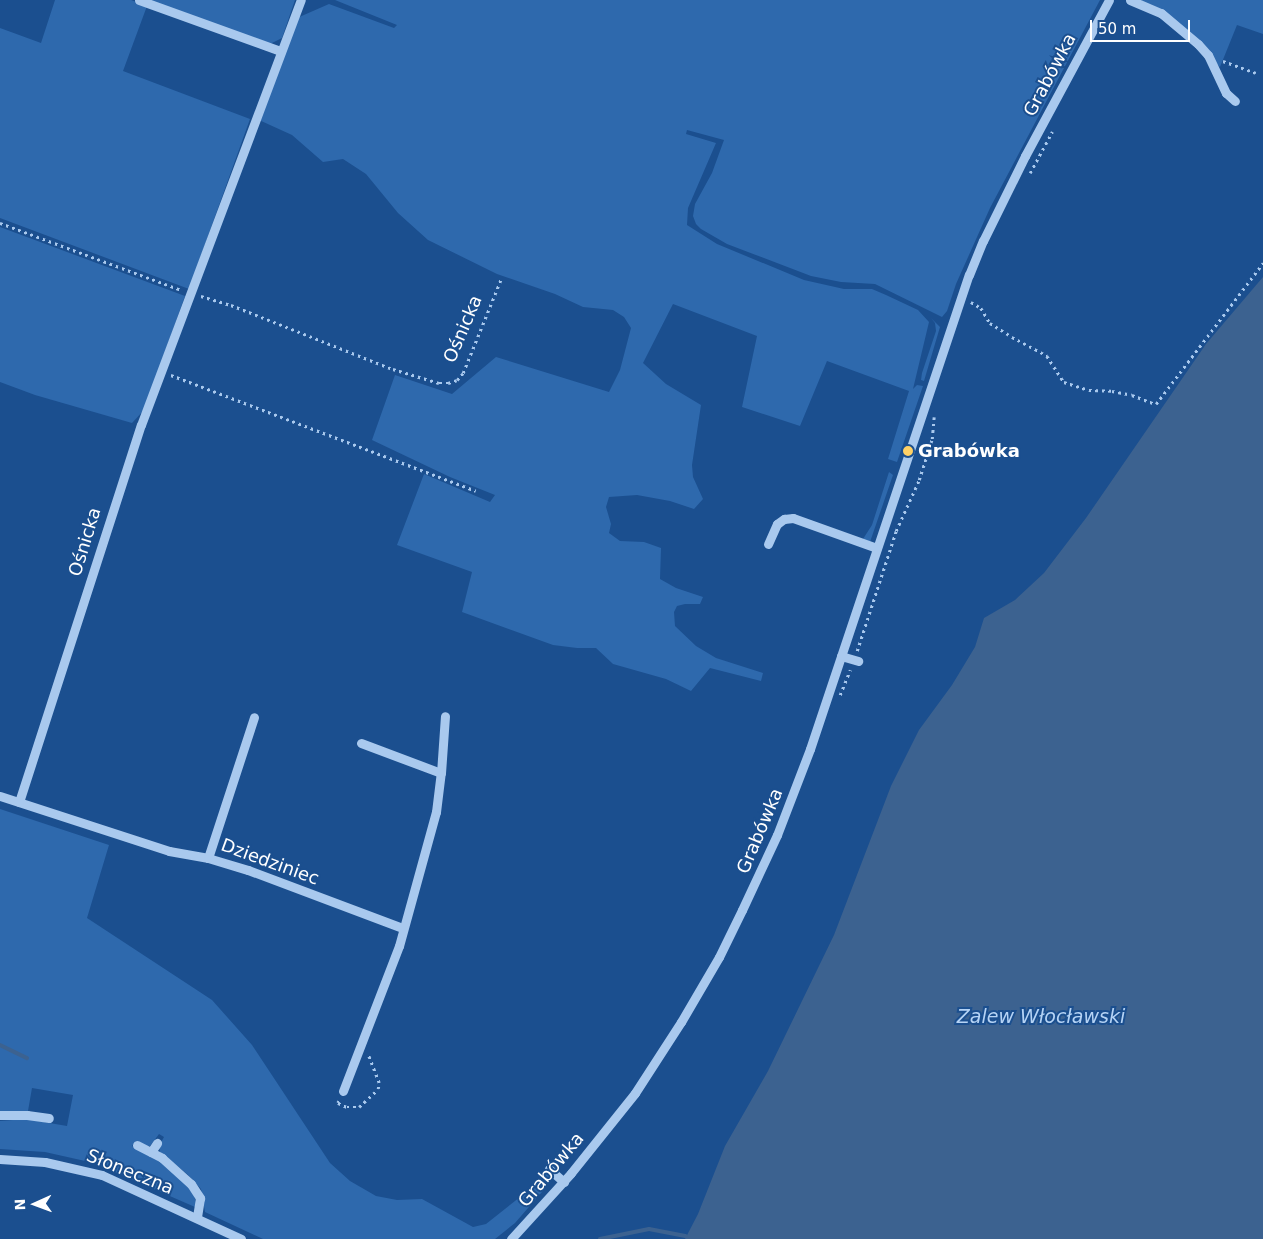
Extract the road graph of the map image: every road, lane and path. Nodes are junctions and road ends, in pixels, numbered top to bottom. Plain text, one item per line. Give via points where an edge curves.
1 (139, 0) edge
2 (300, 0) edge
3 (1109, 0) edge
4 (1130, 0) edge
5 (281, 51) junction
6 (1208, 54) junction
7 (1256, 73) dead end
8 (1235, 101) dead end
9 (1054, 128) dead end
10 (1026, 180) dead end
11 (0, 223) edge
12 (1263, 263) edge
13 (501, 279) dead end
14 (191, 294) junction
15 (974, 294) dead end
16 (960, 299) junction
17 (971, 302) junction
18 (968, 311) dead end
19 (162, 372) junction
20 (934, 412) dead end
21 (476, 491) dead end
22 (768, 544) dead end
23 (877, 548) junction
24 (841, 656) junction
25 (856, 660) junction
26 (838, 696) dead end
27 (445, 716) dead end
28 (254, 717) dead end
29 (361, 743) dead end
30 (441, 773) junction
31 (0, 796) edge
32 (19, 802) junction
33 (208, 858) junction
34 (402, 928) junction
35 (343, 1091) dead end
36 (0, 1115) edge
37 (49, 1118) dead end
38 (157, 1143) dead end
39 (137, 1146) dead end
40 (151, 1152) junction
41 (0, 1159) edge
42 (549, 1169) dead end
43 (564, 1182) junction
44 (197, 1218) junction
45 (241, 1239) edge
46 (511, 1239) edge

1 - 5 street
2 - 5 street, Ośnicka
3 - 16 street, Grabówka via 987,233
4 - 6 street via 1161,13
5 - 14 street, Ośnicka
6 - 7 path
6 - 8 street via 1226,93
9 - 10 path
11 - 14 path
12 - 17 path via 1156,404 1132,395 1089,390 1064,382 1048,356 990,323 981,308
13 - 14 path, Ośnicka via 464,373 448,383 393,369 231,305
14 - 19 street, Ośnicka
15 - 17 path
16 - 17 path
16 - 23 street, Grabówka
17 - 18 path
19 - 21 path
19 - 32 street, Ośnicka via 107,525
20 - 25 path via 930,447 896,530
22 - 23 street via 777,524 793,518
23 - 24 street, Grabówka
24 - 25 street
24 - 43 street, Grabówka via 777,835 719,957 635,1093
25 - 26 path via 843,693
27 - 30 street
28 - 33 street, Dziedziniec
29 - 30 street
30 - 34 street via 436,812
31 - 32 street
32 - 33 street via 161,849
33 - 34 street, Dziedziniec
34 - 35 street via 399,946
36 - 37 street
38 - 40 street
39 - 40 street
40 - 44 street via 172,1166 195,1189 200,1204
41 - 44 street, Słoneczna via 45,1162 88,1171
42 - 43 street
43 - 46 street, Grabówka
44 - 45 street, Słoneczna

